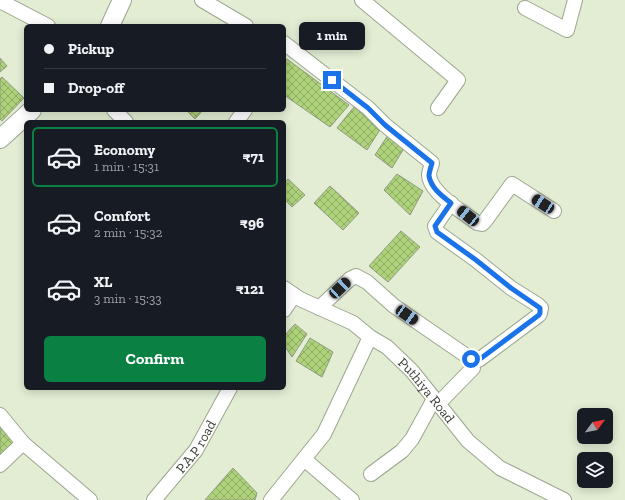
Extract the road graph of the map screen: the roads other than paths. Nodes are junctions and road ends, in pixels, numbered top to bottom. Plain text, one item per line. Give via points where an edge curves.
1 (122, 0) edge
2 (202, 0) edge
3 (362, 0) edge
4 (575, 0) edge
5 (0, 2) edge
6 (525, 8) dead end
7 (44, 24) edge
8 (111, 24) edge
9 (243, 24) edge
10 (286, 45) edge
11 (438, 108) dead end
12 (30, 112) edge
13 (0, 138) edge
14 (451, 203) junction
15 (554, 211) dead end
16 (289, 291) edge
17 (286, 302) edge
18 (319, 308) junction
19 (370, 337) junction
20 (473, 368) dead end
21 (229, 390) edge
22 (436, 401) junction
23 (0, 415) edge
24 (23, 443) junction
25 (304, 459) junction
26 (0, 464) edge
27 (371, 474) dead end
28 (90, 500) edge
29 (154, 500) edge
30 (270, 500) edge
31 (352, 500) edge
32 (564, 500) edge

1 - 8 main road
2 - 9 street
3 - 11 street via 458,80
4 - 6 street via 567,30
5 - 7 street
10 - 14 street via 368,108 432,163 429,175 432,186
12 - 13 main road
14 - 15 street via 482,224 512,184
14 - 18 street via 435,226 437,232 511,288 538,305 541,310 539,315 476,361 394,306 367,282 356,276
16 - 17 street
16 - 18 street, Puthiya Road
18 - 19 street, Puthiya Road via 352,323
19 - 22 street, Puthiya Road via 387,347 412,371
19 - 25 street via 324,434
20 - 22 street
21 - 29 street, P.A.P road via 196,450
22 - 27 street via 402,451
22 - 32 street, Puthiya Road via 468,441 500,468
23 - 24 street
24 - 26 street
24 - 28 street
25 - 30 street
25 - 31 street

